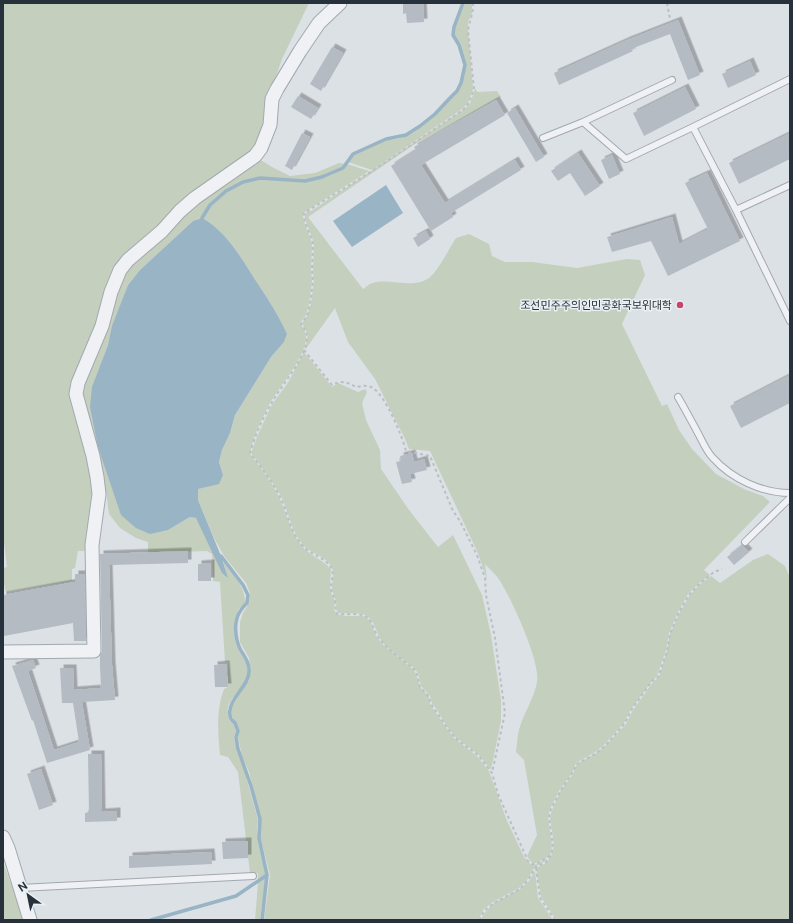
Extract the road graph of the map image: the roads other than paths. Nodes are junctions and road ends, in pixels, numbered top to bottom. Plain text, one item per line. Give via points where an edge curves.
1 (340, 3) edge
2 (790, 79) edge
3 (672, 80) dead end
4 (583, 122) junction
5 (693, 127) junction
6 (543, 138) dead end
7 (790, 184) edge
8 (736, 210) junction
9 (790, 321) edge
10 (678, 397) dead end
11 (790, 493) edge
12 (790, 498) edge
13 (745, 542) dead end
14 (3, 652) edge
15 (3, 837) edge
16 (253, 876) dead end
17 (20, 888) junction
18 (30, 920) edge

1 - 14 street via 319,23 277,89 272,99 270,125 255,156 195,198 128,260 120,270 111,292 102,326 82,372 76,394 93,456 99,494 92,545 94,651
2 - 5 lane
3 - 4 lane
4 - 5 lane via 626,159
4 - 6 lane
5 - 8 lane
7 - 8 lane
8 - 9 lane
10 - 11 lane via 709,453 727,471 758,488
12 - 13 lane
15 - 17 street
16 - 17 lane
17 - 18 street

